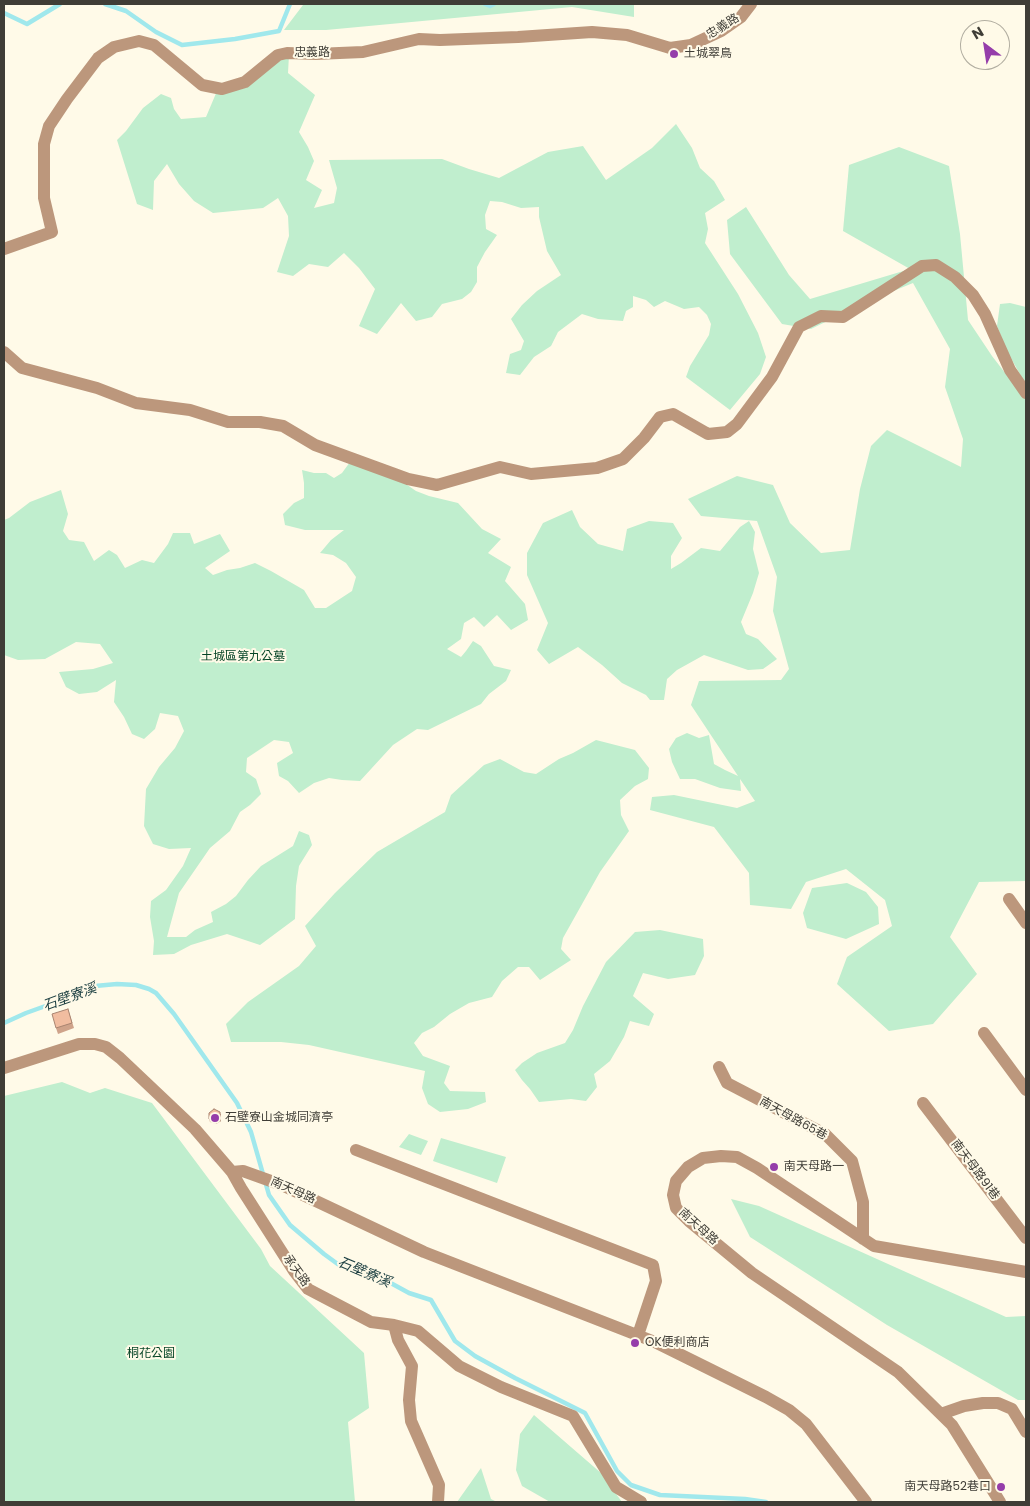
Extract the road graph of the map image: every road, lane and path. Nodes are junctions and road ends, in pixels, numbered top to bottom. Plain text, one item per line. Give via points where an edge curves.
1 (751, 4) edge
2 (4, 249) edge
3 (4, 352) edge
4 (1026, 393) edge
5 (1009, 899) dead end
6 (1026, 922) edge
7 (984, 1033) dead end
8 (719, 1067) dead end
9 (4, 1068) edge
10 (1026, 1090) edge
11 (923, 1103) dead end
12 (356, 1150) dead end
13 (238, 1171) junction
14 (1026, 1238) edge
15 (863, 1239) junction
16 (1026, 1272) edge
17 (394, 1325) junction
18 (638, 1336) junction
19 (941, 1414) junction
20 (1026, 1432) edge
21 (438, 1502) edge
22 (641, 1502) edge
23 (866, 1502) edge
24 (1000, 1502) edge

1 - 2 street, 忠義路 via 741,17 722,31 691,45 670,48 627,35 592,32 419,39 363,52 278,55 245,82 222,90 202,85 154,45 139,41 114,47 98,58 49,126 44,144 44,198 52,232
3 - 4 street via 22,368 97,388 136,403 190,410 228,422 284,426 315,445 408,479 437,485 500,467 531,474 597,468 623,459 660,417 673,414 708,434 726,432 737,424 772,377 799,327 821,316 843,316 922,266 936,265 973,295 1010,370
5 - 6 street
7 - 10 street
8 - 15 street, 南天母路65巷 via 727,1083 825,1134 852,1160 863,1202
9 - 13 street, 承天路 via 79,1044 106,1047
11 - 14 street, 南天母路91巷
12 - 18 street via 653,1265 656,1281
13 - 17 street, 承天路 via 240,1188 308,1289 371,1322
13 - 18 street, 南天母路 via 282,1184 424,1252
15 - 16 street, 南天母路 via 874,1246
15 - 19 street, 南天母路 via 737,1157 703,1158 688,1167 676,1181 673,1195 676,1208 689,1221 752,1273 898,1372
17 - 21 street via 412,1366 411,1421 440,1485
17 - 22 street, 承天路 via 418,1331 459,1366 572,1416 616,1487
18 - 23 street, 南天母路 via 789,1410 806,1424
19 - 20 street via 964,1406 998,1403 1012,1409
19 - 24 street, 南天母路 via 952,1425

